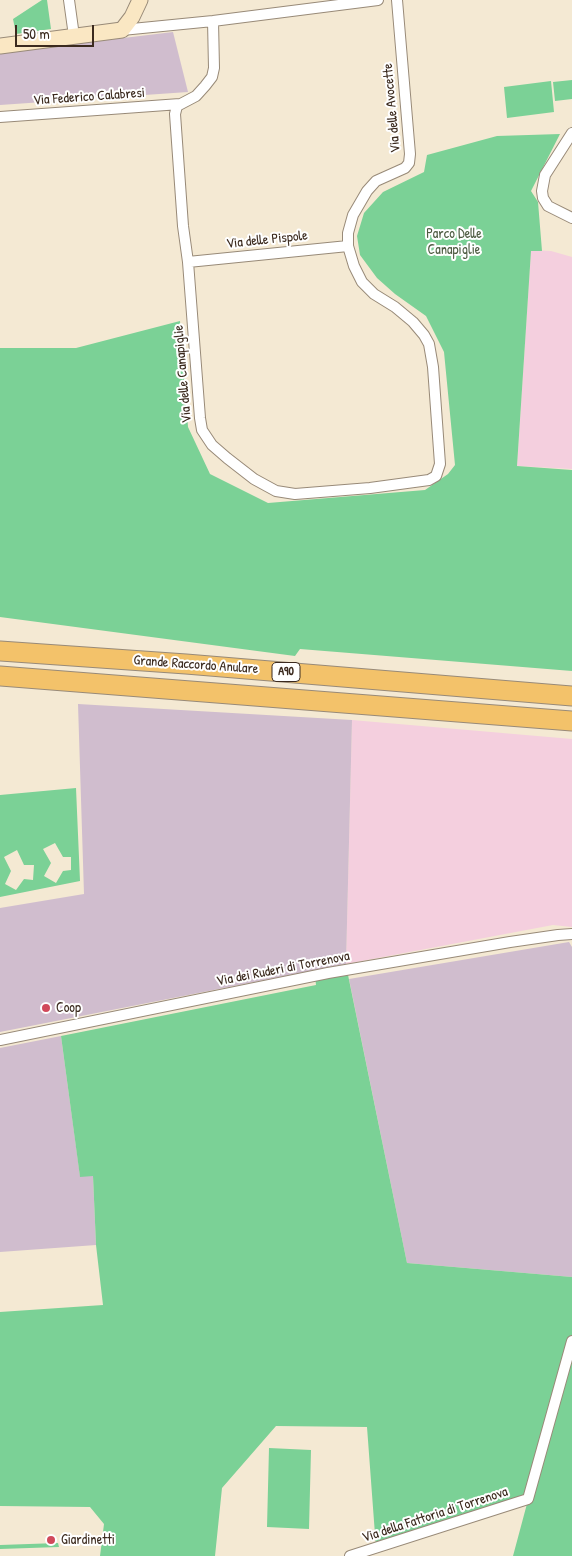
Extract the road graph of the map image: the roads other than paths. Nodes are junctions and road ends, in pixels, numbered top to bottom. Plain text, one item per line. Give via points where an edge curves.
1 (69, 0) edge
2 (140, 0) edge
3 (378, 0) edge
4 (397, 0) edge
5 (212, 21) junction
6 (122, 30) junction
7 (74, 36) junction
8 (0, 46) edge
9 (180, 104) junction
10 (0, 117) edge
11 (572, 133) edge
12 (572, 218) edge
13 (348, 246) junction
14 (188, 262) junction
15 (0, 637) edge
16 (0, 651) edge
17 (72, 656) junction
18 (0, 676) edge
19 (114, 685) junction
20 (0, 686) edge
21 (572, 696) edge
22 (572, 720) edge
23 (571, 935) edge
24 (0, 1040) edge
25 (572, 1341) edge
26 (350, 1556) edge

1 - 7 street
2 - 6 street
3 - 5 street
4 - 13 street, Via delle Avocette via 409,163 376,181 367,191 355,208
5 - 6 street
5 - 9 street via 212,77 196,96
6 - 7 street
7 - 8 street
9 - 10 street, Via Federico Calabresi
9 - 14 street, Via delle Canapiglie via 175,115
11 - 12 street via 545,175 542,186 548,206
13 - 14 street, Via delle Pispole
13 - 14 street, Via delle Canapiglie via 362,282 412,322 429,344 434,368 440,459 436,476 429,480 370,488 285,493 261,484 219,452 202,430
15 - 17 highway
16 - 17 highway, Grande Raccordo Anulare / A90
17 - 21 highway, Grande Raccordo Anulare / A90
18 - 19 highway, Grande Raccordo Anulare / A90
19 - 20 highway via 78,692
19 - 22 highway, Grande Raccordo Anulare / A90
23 - 24 street, Via dei Ruderi di Torrenova via 510,942 328,973
25 - 26 street, Via della Fattoria di Torrenova via 528,1500

